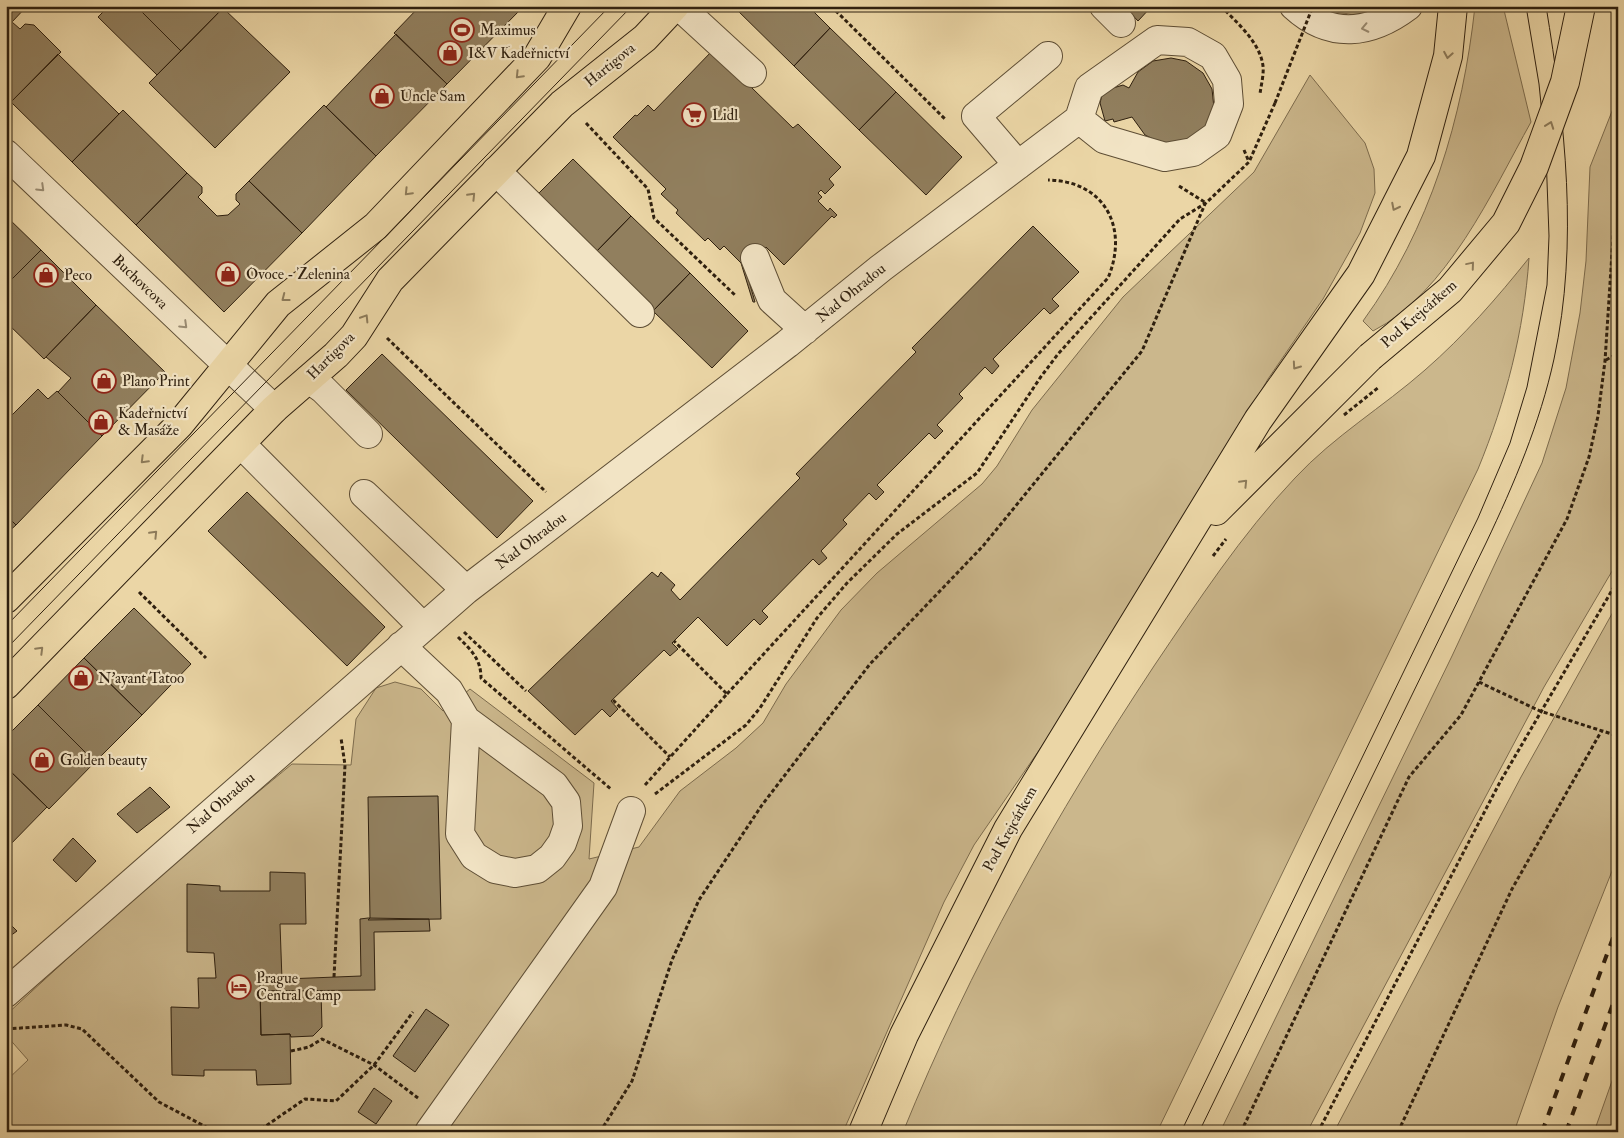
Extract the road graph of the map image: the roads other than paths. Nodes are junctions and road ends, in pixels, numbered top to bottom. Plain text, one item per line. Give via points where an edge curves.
1 (567, 6) edge
2 (675, 6) edge
3 (680, 6) edge
4 (1294, 6) edge
5 (1408, 6) edge
6 (1453, 6) edge
7 (1581, 6) edge
8 (1048, 56) dead end
9 (752, 73) dead end
10 (1079, 119) junction
11 (6, 154) edge
12 (1018, 165) junction
13 (496, 171) junction
14 (755, 258) dead end
15 (640, 313) dead end
16 (805, 330) junction
17 (227, 366) junction
18 (309, 379) junction
19 (274, 409) junction
20 (368, 434) dead end
21 (241, 444) junction
22 (364, 494) dead end
23 (1185, 542) junction
24 (466, 590) junction
25 (6, 599) edge
26 (441, 623) junction
27 (401, 646) junction
28 (6, 685) edge
29 (466, 720) junction
30 (628, 809) road end
31 (6, 993) edge
32 (435, 1123) edge
33 (863, 1132) edge

1 -> 17 main road via 536,57 376,226 278,304
2 - 13 main road, Hartigova via 645,38 562,104
3 - 9 street
5 -> 4 street via 1372,27 1352,30 1327,27
6 -> 23 main road, Pod Krejcárkem via 1448,56 1421,156 1361,274 1258,420
23 -> 7 main road, Pod Krejcárkem, bridge via 1370,357 1450,290 1506,223 1534,168 1566,82
8 - 12 street via 976,116
10 - 10 street via 1104,139 1142,151 1165,157 1193,152 1217,135 1229,104 1227,80 1213,56 1188,42 1157,40 1088,88
10 - 12 street, Nad Ohradou
11 -> 17 street, Buchovcova
12 - 16 street, Nad Ohradou
13 - 15 street
18 -> 13 main road, Hartigova via 354,336 390,280
14 - 16 street via 772,300
16 - 24 street, Nad Ohradou
17 - 19 street, Buchovcova
17 -> 25 main road via 180,425
18 - 19 main road, Hartigova
18 - 20 street
19 - 21 main road, Hartigova
21 - 26 street
28 -> 21 main road, Hartigova
22 - 24 street
23 - 33 main road, Pod Krejcárkem via 1008,828 904,1035
24 - 26 street, Nad Ohradou
26 - 27 street, Nad Ohradou
27 - 29 street via 449,690
27 - 31 street, Nad Ohradou
29 - 29 street via 554,784 566,802 568,826 562,843 537,869 515,873 495,869 474,856 460,834
30 - 32 street via 603,887

